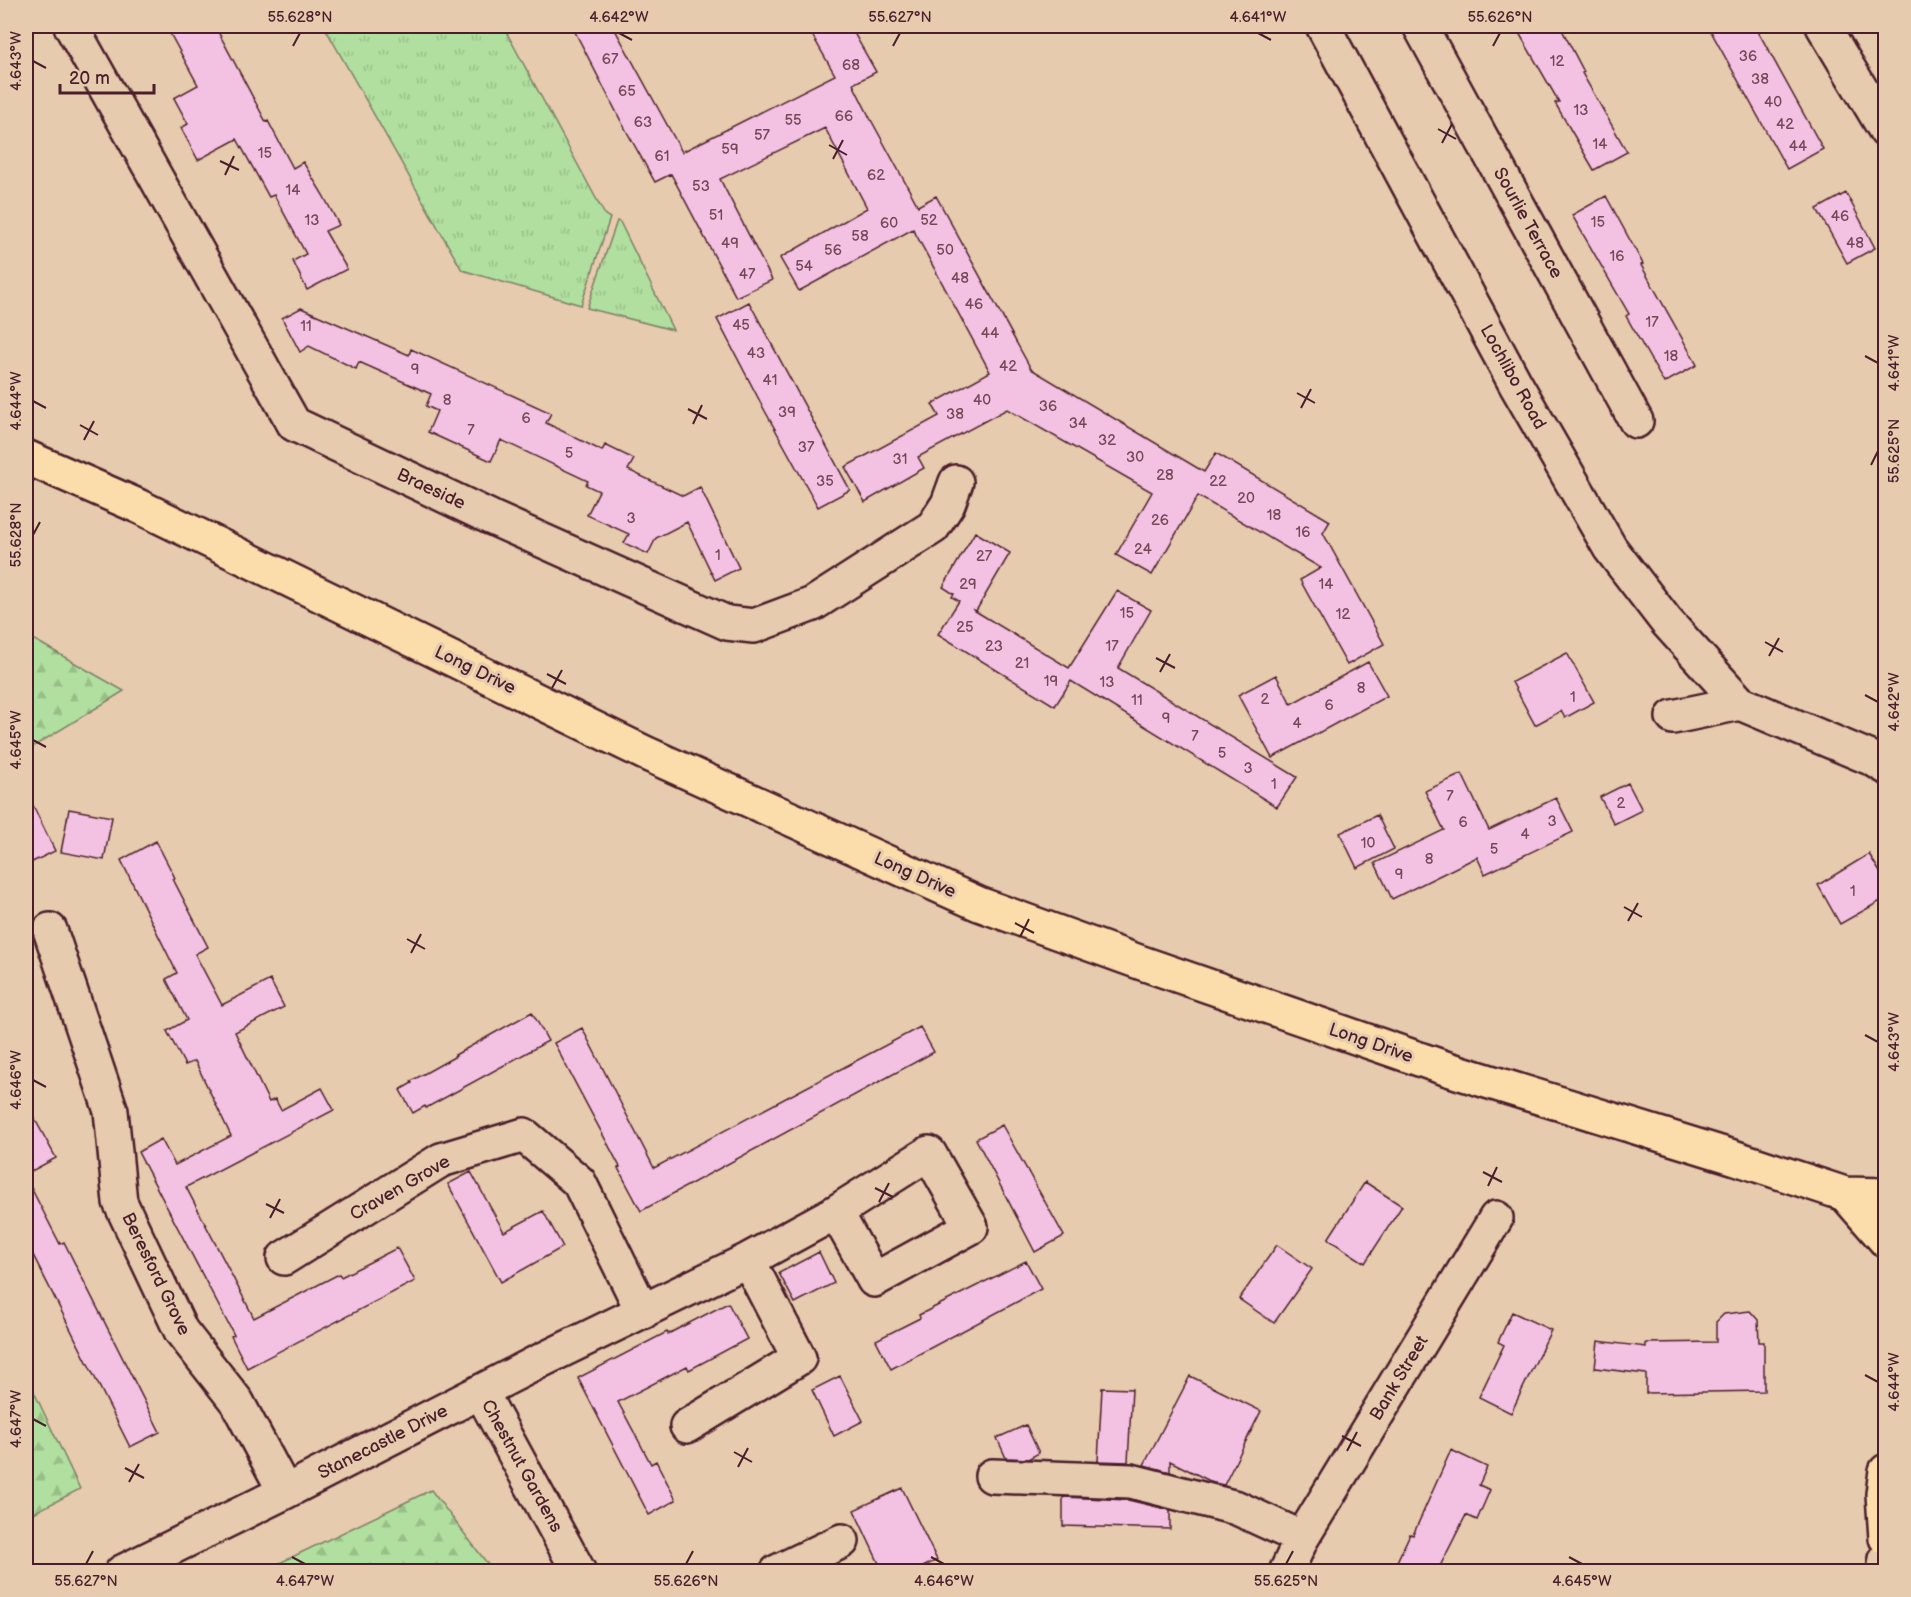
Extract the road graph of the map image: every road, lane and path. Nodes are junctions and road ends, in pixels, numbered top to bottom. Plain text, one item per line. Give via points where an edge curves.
1 (71, 26) edge
2 (1323, 26) edge
3 (1420, 26) edge
4 (1823, 26) edge
5 (1886, 131) edge
6 (1636, 421) dead end
7 (26, 457) edge
8 (956, 482) dead end
9 (1740, 703) junction
10 (1673, 717) dead end
11 (1886, 767) edge
12 (50, 930) dead end
13 (1845, 1194) junction
14 (1886, 1195) edge
15 (836, 1212) dead end
16 (1496, 1218) dead end
17 (1886, 1241) edge
18 (284, 1258) dead end
19 (748, 1260) junction
20 (643, 1312) junction
21 (481, 1392) junction
22 (687, 1426) dead end
23 (1886, 1471) edge
24 (992, 1476) dead end
25 (285, 1492) junction
26 (1302, 1538) junction
27 (1886, 1538) edge
28 (842, 1540) dead end
29 (1886, 1559) edge
30 (122, 1572) edge
31 (579, 1572) edge
32 (777, 1572) edge
33 (1286, 1572) edge
34 (1884, 1572) edge

1 - 8 street, Braeside via 294,424 727,623 754,626 813,604 933,527
2 - 9 street, Lochlibo Road via 1515,383 1610,548 1666,621
3 - 6 street, Sourlie Terrace
4 - 5 street
7 - 13 main road, Long Drive via 138,506 645,753 979,904 1448,1069
9 - 10 street
9 - 11 street
12 - 25 street, Beresford Grove via 111,1111 120,1202 181,1330 237,1402
13 - 14 main road, Long Drive
13 - 17 main road
15 - 19 street, Stanecastle Drive
16 - 26 street, Bank Street
18 - 20 street, Craven Grove via 441,1160 524,1135 579,1182
19 - 20 street, Stanecastle Drive
19 - 22 street via 799,1358
20 - 21 street, Stanecastle Drive
21 - 25 street, Stanecastle Drive
21 - 31 street, Chestnut Gardens
23 - 27 main road
24 - 26 street via 1131,1481 1237,1508
25 - 30 street, Stanecastle Drive
26 - 33 street, Bank Street
28 - 32 street
29 - 34 street

